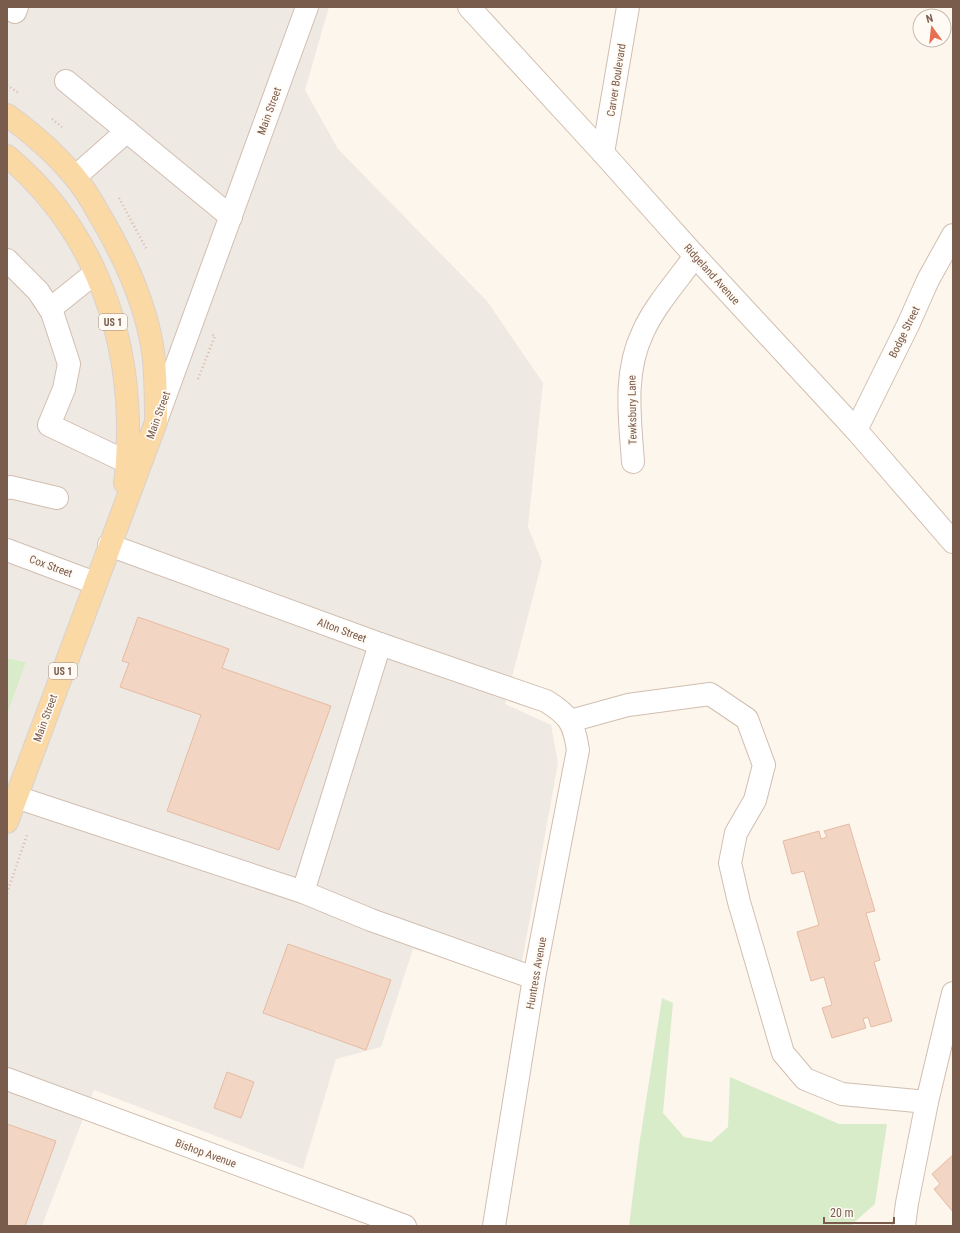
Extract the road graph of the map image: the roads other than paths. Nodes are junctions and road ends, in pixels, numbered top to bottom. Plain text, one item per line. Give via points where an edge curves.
1 (307, 7) edge
2 (469, 7) edge
3 (628, 7) edge
4 (66, 81) dead end
5 (7, 115) edge
6 (127, 132) junction
7 (603, 153) junction
8 (7, 156) edge
9 (75, 177) junction
10 (231, 217) junction
11 (953, 235) edge
12 (695, 256) junction
13 (7, 260) edge
14 (95, 273) junction
15 (50, 309) junction
16 (156, 422) junction
17 (856, 430) junction
18 (127, 462) junction
19 (633, 462) dead end
20 (7, 488) edge
21 (57, 498) dead end
22 (119, 520) junction
23 (953, 542) edge
24 (110, 545) junction
25 (7, 550) edge
26 (95, 582) junction
27 (380, 644) junction
28 (570, 721) junction
29 (16, 796) junction
30 (7, 822) edge
31 (303, 892) junction
32 (534, 978) junction
33 (953, 992) edge
34 (7, 1079) edge
35 (927, 1102) junction
36 (405, 1226) edge
37 (494, 1226) edge
38 (904, 1226) edge

1 - 10 street, Main Street
2 - 7 street, Ridgeland Avenue
3 - 7 street, Carver Boulevard
4 - 6 street
5 - 9 main road, US 1 via 41,141
6 - 9 street
6 - 10 street
7 - 12 street, Ridgeland Avenue
8 - 14 main road, US 1 via 42,190 66,219
9 - 16 main road, US 1 via 120,251 140,300 153,351
10 - 16 street, Main Street
11 - 17 street, Bodge Street via 928,280
12 - 17 street, Ridgeland Avenue
12 - 19 street, Tewksbury Lane via 654,312 642,332 635,354 630,386
13 - 15 street via 38,291
14 - 15 street
14 - 18 main road, US 1 via 109,305 125,372 128,407
15 - 18 street via 69,364 64,389 49,425
16 - 22 main road, Main Street / US 1
17 - 23 street, Ridgeland Avenue
18 - 22 main road, US 1
20 - 21 street via 10,486
22 - 24 main road, Main Street / US 1
24 - 26 main road, Main Street / US 1
24 - 27 street, Alton Street
25 - 26 street, Cox Street
26 - 29 main road, Main Street / US 1
27 - 28 street, Alton Street via 546,701 559,709
27 - 31 street
28 - 32 street, Huntress Avenue via 578,750
28 - 35 street via 628,705 710,694 747,719 764,765 755,800 736,833 730,863 783,1053 805,1079 842,1094
29 - 30 main road, Main Street / US 1
29 - 31 street
31 - 32 street via 372,920
32 - 37 street, Huntress Avenue
33 - 35 street
34 - 36 street, Bishop Avenue
35 - 38 street

